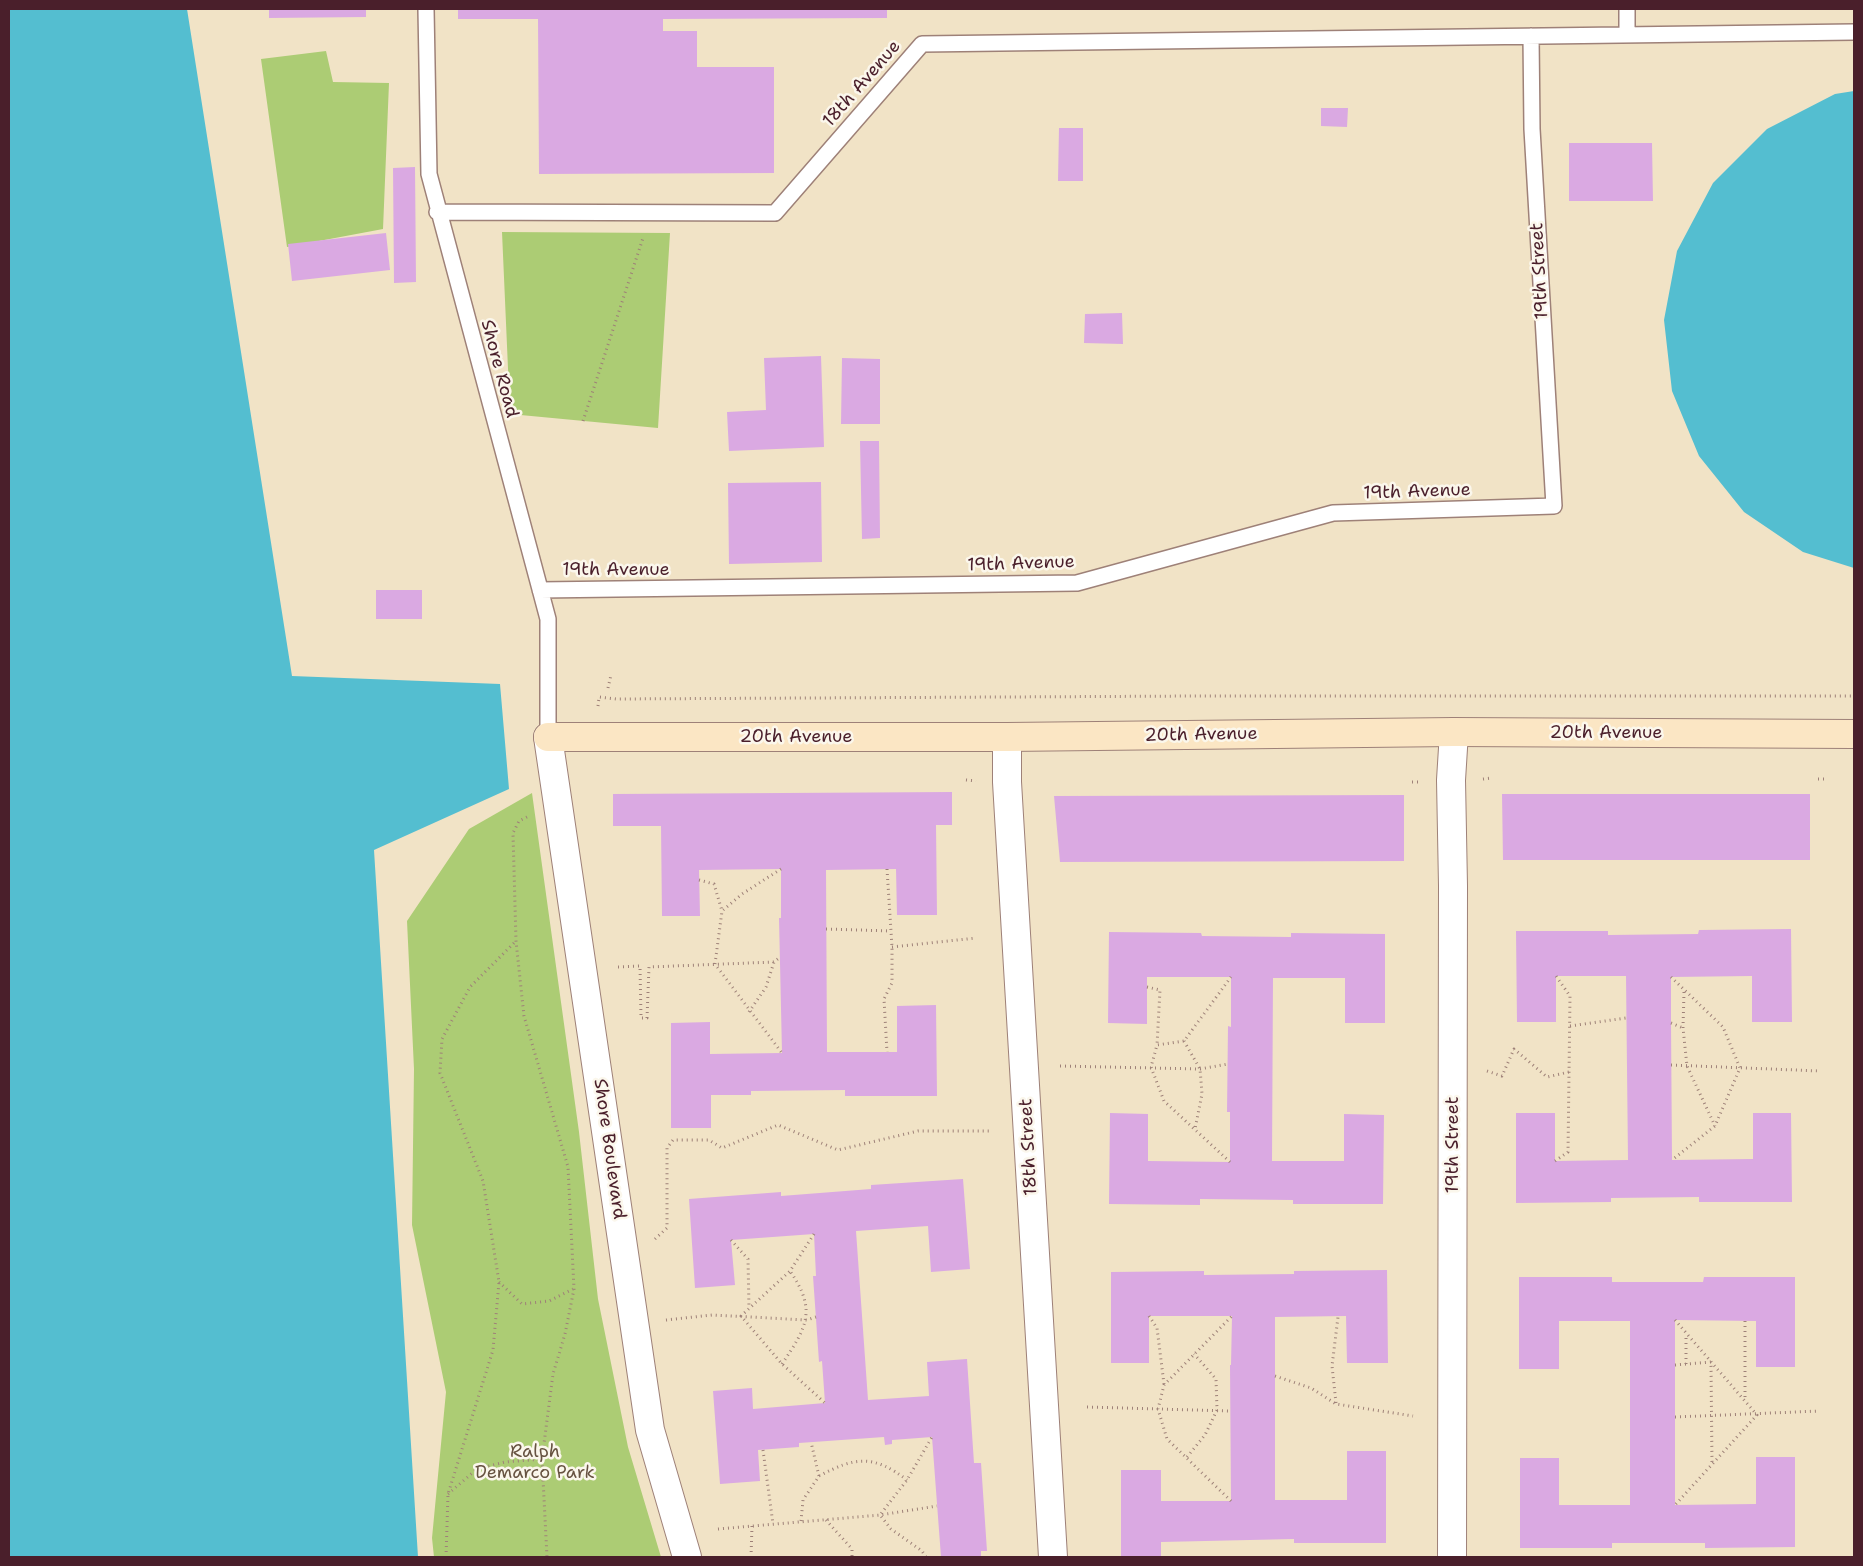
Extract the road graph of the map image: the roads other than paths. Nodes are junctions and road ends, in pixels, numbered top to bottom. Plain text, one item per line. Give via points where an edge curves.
1 (426, 9) edge
2 (1627, 9) edge
3 (1854, 32) edge
4 (1627, 35) junction
5 (1531, 36) junction
6 (437, 212) junction
7 (1554, 506) joint
8 (540, 590) junction
9 (1454, 732) junction
10 (1854, 734) edge
11 (548, 737) junction
12 (1007, 737) junction
13 (687, 1557) edge
14 (1053, 1557) edge
15 (1452, 1557) edge

1 - 6 lane, Shore Road via 429,174
2 - 4 lane
3 - 4 lane, 18th Avenue
4 - 5 lane, 18th Avenue
5 - 6 lane, 18th Avenue via 922,44 775,213
5 - 7 lane, 19th Street via 1532,129
6 - 8 lane, Shore Road
7 - 8 lane, 19th Avenue via 1334,513 1077,583
8 - 11 lane, Shore Road via 548,619
9 - 10 street, 20th Avenue
9 - 12 street, 20th Avenue
9 - 15 street, 19th Street via 1450,780 1453,882
11 - 12 street, 20th Avenue
11 - 13 street, Shore Boulevard via 650,1430
12 - 14 street, 18th Street via 1007,782

